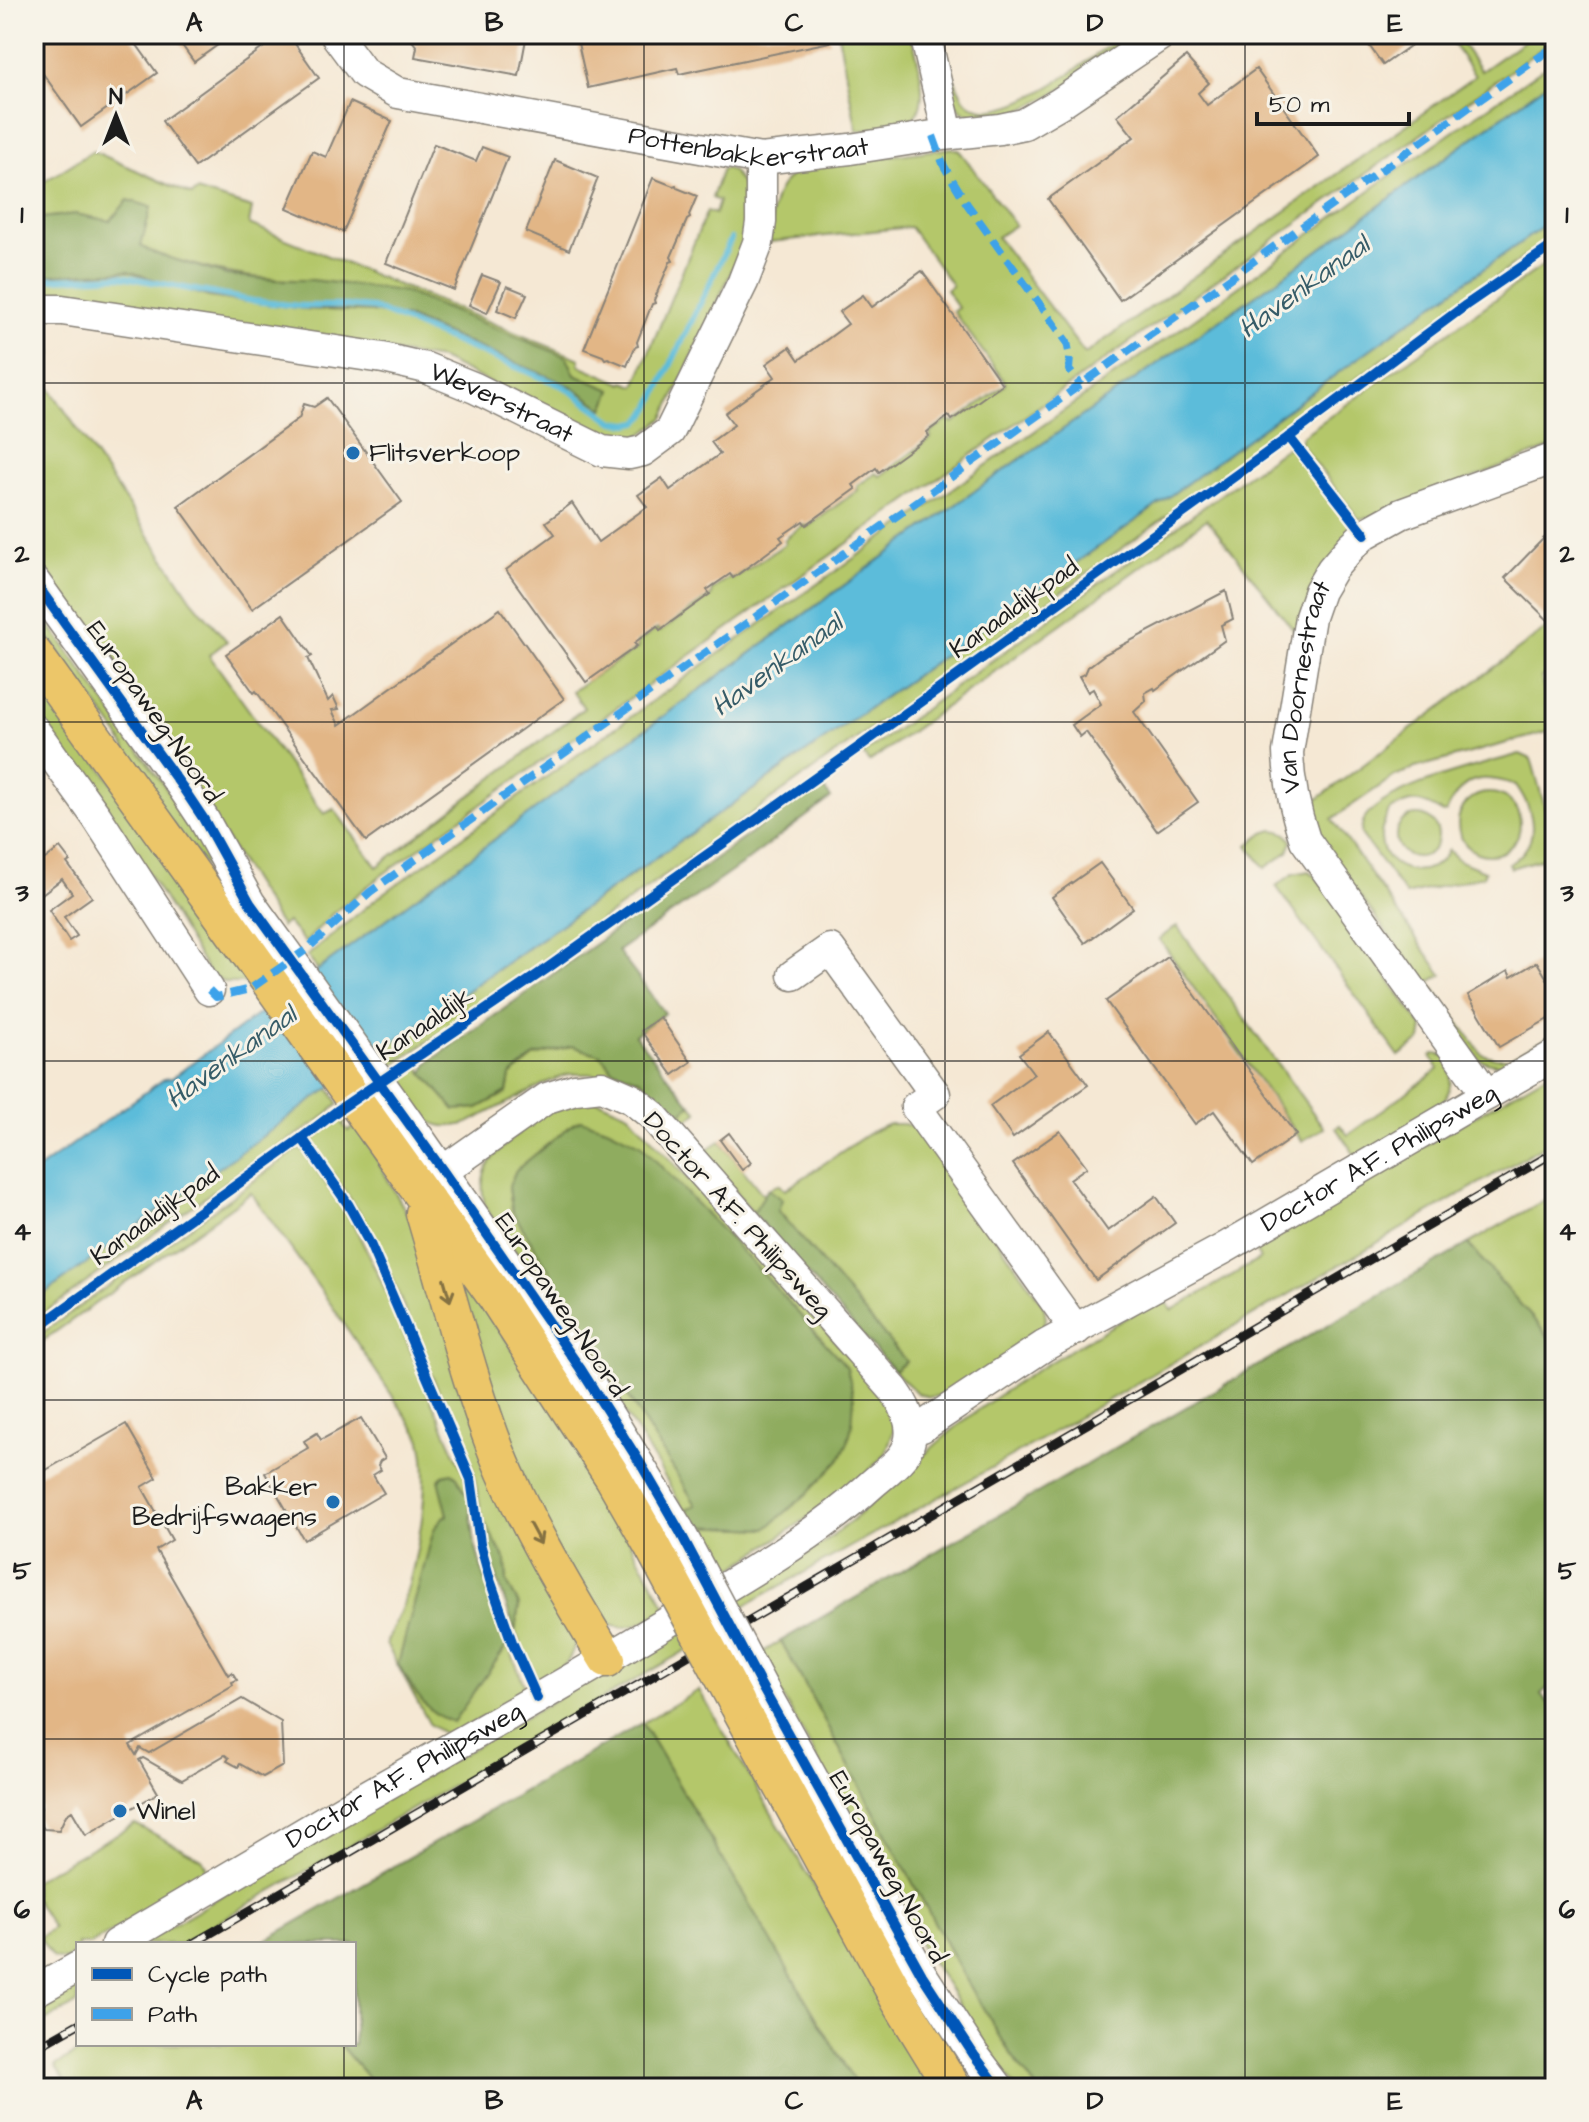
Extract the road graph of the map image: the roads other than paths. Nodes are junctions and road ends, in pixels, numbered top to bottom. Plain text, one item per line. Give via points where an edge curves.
1 (335, 34) edge
2 (925, 34) edge
3 (1162, 34) edge
4 (948, 134) junction
5 (761, 159) junction
6 (34, 310) edge
7 (1555, 458) edge
8 (34, 581) edge
9 (34, 654) edge
10 (34, 730) edge
11 (266, 951) junction
12 (793, 975) dead end
13 (209, 990) dead end
14 (1555, 1055) edge
15 (1487, 1095) junction
16 (430, 1179) junction
17 (1076, 1330) junction
18 (911, 1430) junction
19 (607, 1659) junction
20 (750, 1695) junction
21 (119, 1942) edge
22 (76, 1968) edge
23 (34, 1992) edge
24 (953, 2088) edge
25 (999, 2088) edge

1 - 5 street, Pottenbakkerstraat via 364,73 398,93
2 - 4 street
3 - 4 street, Pottenbakkerstraat via 1024,124
4 - 5 street, Pottenbakkerstraat
5 - 6 street, Weverstraat via 758,243 743,282 670,431 643,451 629,454 602,451 426,368 62,310
7 - 15 street, Van Doornestraat via 1401,514 1351,547 1319,591 1310,617 1288,752 1292,797 1305,840
8 - 11 street, Europaweg-Noord via 203,818 250,903
9 - 11 main road, Europaweg-Noord
10 - 13 street
11 - 16 main road, Europaweg-Noord
12 - 17 street via 830,949 935,1094 916,1107
14 - 15 street, Doctor A.F. Philipsweg
15 - 17 street, Doctor A.F. Philipsweg
16 - 18 street, Doctor A.F. Philipsweg via 547,1098 602,1086 632,1099 652,1115 894,1390 905,1404
16 -> 19 main road via 470,1377 498,1455 555,1571
16 - 20 main road, Europaweg-Noord, bridge via 496,1297 613,1477 665,1537
17 - 18 street, Doctor A.F. Philipsweg
18 - 19 street, Doctor A.F. Philipsweg via 902,1457 808,1536
19 - 21 street, Doctor A.F. Philipsweg
20 - 24 main road, Europaweg-Noord via 899,2000
20 - 25 street, Europaweg-Noord via 922,1975
22 - 23 street

